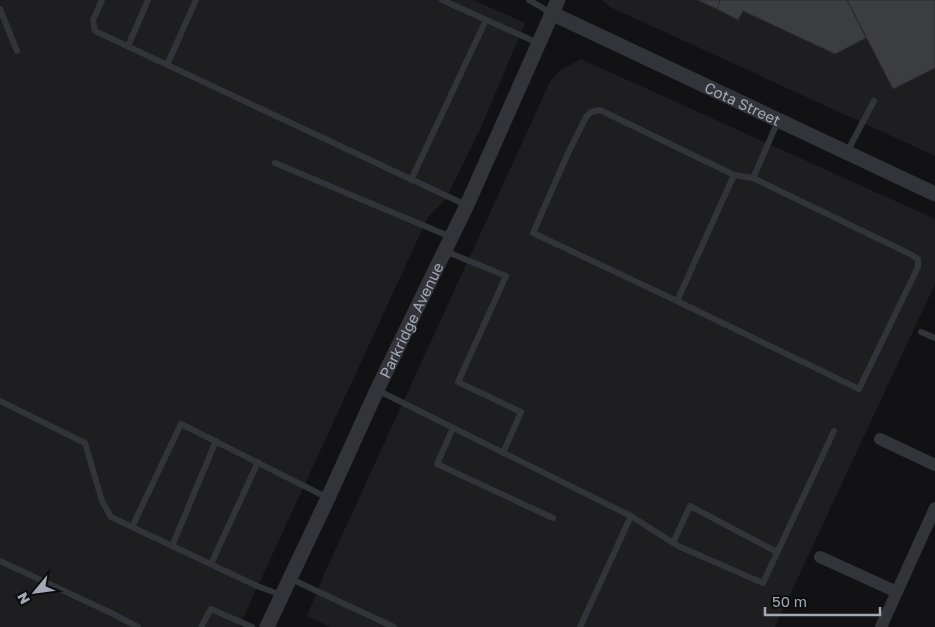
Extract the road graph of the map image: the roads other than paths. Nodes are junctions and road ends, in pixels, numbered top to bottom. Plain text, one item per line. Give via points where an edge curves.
1 (102, 0) edge
2 (148, 0) edge
3 (196, 0) edge
4 (442, 0) edge
5 (529, 0) edge
6 (554, 6) edge
7 (0, 9) edge
8 (486, 20) junction
9 (538, 43) junction
10 (128, 46) junction
11 (17, 51) dead end
12 (167, 65) junction
13 (874, 101) dead end
14 (778, 120) junction
15 (847, 152) junction
16 (275, 163) dead end
17 (734, 175) junction
18 (753, 178) junction
19 (412, 180) junction
20 (935, 194) edge
21 (467, 206) junction
22 (448, 244) junction
23 (677, 301) junction
24 (921, 332) dead end
25 (935, 338) edge
26 (377, 390) junction
27 (0, 401) edge
28 (453, 428) junction
29 (834, 431) dead end
30 (880, 439) dead end
31 (216, 441) junction
32 (503, 452) junction
33 (258, 462) junction
34 (935, 465) edge
35 (328, 498) junction
36 (935, 508) edge
37 (631, 516) junction
38 (554, 518) dead end
39 (132, 527) junction
40 (673, 543) junction
41 (172, 546) junction
42 (778, 552) junction
43 (820, 557) dead end
44 (0, 561) edge
45 (211, 564) junction
46 (290, 579) junction
47 (897, 592) junction
48 (282, 596) junction
49 (138, 627) edge
50 (201, 627) edge
51 (252, 627) edge
52 (267, 627) edge
53 (394, 627) edge
54 (580, 627) edge
55 (881, 627) edge

1 - 10 lane via 93,20 94,31
2 - 10 lane
3 - 12 lane
4 - 8 lane
5 - 6 lane
6 - 9 street, Parkridge Avenue
6 - 14 street, Cota Street
7 - 11 lane
8 - 9 lane
8 - 19 lane
9 - 21 street, Parkridge Avenue
10 - 12 lane
12 - 19 lane
13 - 15 lane
14 - 15 street, Cota Street
14 - 18 lane
15 - 20 street, Cota Street
16 - 22 lane
17 - 18 lane
17 - 23 lane
17 - 23 lane via 600,110 586,117 569,151 533,233
18 - 23 lane via 918,259 918,266 859,389
19 - 21 lane
21 - 22 street, Parkridge Avenue
22 - 26 street, Parkridge Avenue
22 - 32 lane via 506,276 458,382 521,412
24 - 25 lane
26 - 28 lane
26 - 35 street, Parkridge Avenue
27 - 39 lane via 85,443 102,501 111,517
28 - 32 lane
28 - 38 lane via 437,464
29 - 42 lane
30 - 34 street
31 - 33 lane
31 - 39 lane via 181,424
31 - 41 lane
32 - 37 lane
33 - 35 lane
33 - 45 lane
35 - 46 street, Parkridge Avenue
36 - 47 street
37 - 40 lane
37 - 54 lane
39 - 41 lane
40 - 42 lane via 763,583
40 - 42 lane via 690,506
41 - 45 lane
43 - 47 street
44 - 49 lane
45 - 48 lane
46 - 48 street, Parkridge Avenue
46 - 53 lane
47 - 55 street
48 - 52 street, Parkridge Avenue
50 - 51 lane via 211,608

